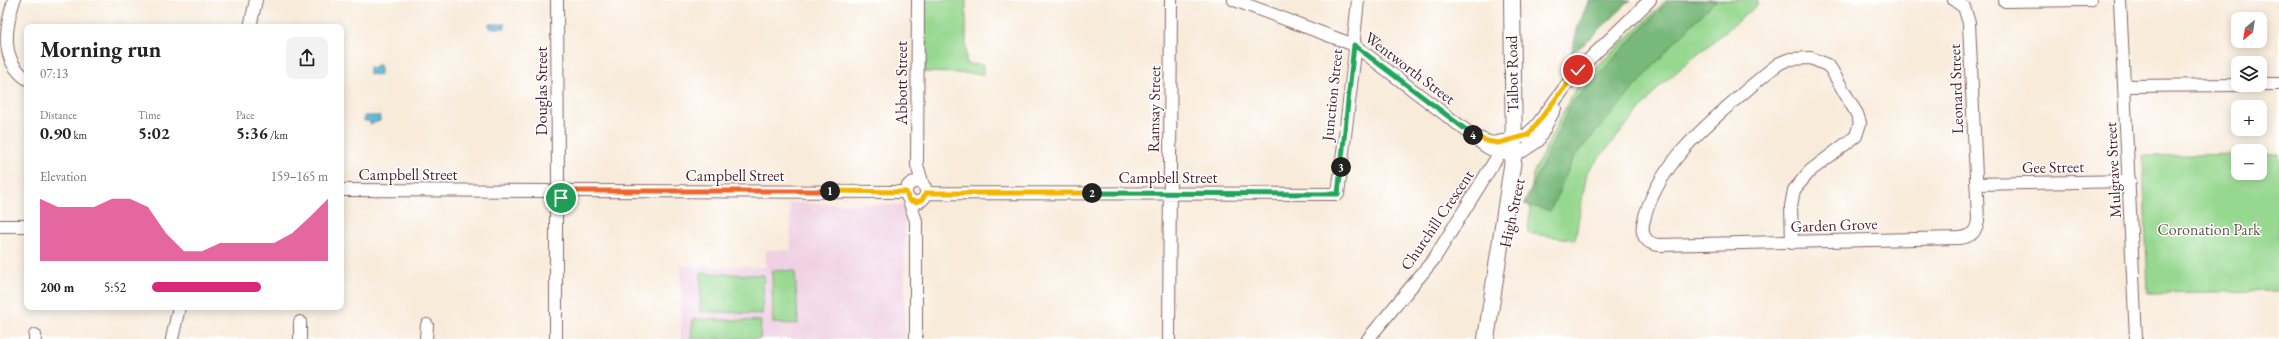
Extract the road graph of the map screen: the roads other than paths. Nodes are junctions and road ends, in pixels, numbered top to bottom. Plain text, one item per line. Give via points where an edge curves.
1 (14, 0) edge
2 (256, 0) edge
3 (557, 0) edge
4 (918, 0) edge
5 (1171, 0) edge
6 (1234, 0) edge
7 (1358, 0) edge
8 (1512, 0) edge
9 (1520, 0) edge
10 (1650, 0) edge
11 (1954, 0) edge
12 (2090, 0) edge
13 (2120, 0) edge
14 (2005, 1) dead end
15 (251, 24) edge
16 (1354, 45) junction
17 (24, 76) edge
18 (2267, 84) edge
19 (2279, 84) edge
20 (2231, 85) edge
21 (2124, 86) junction
22 (1472, 135) junction
23 (1514, 147) junction
24 (917, 165) junction
25 (2130, 181) junction
26 (1976, 184) junction
27 (344, 190) edge
28 (556, 191) junction
29 (908, 192) junction
30 (924, 193) junction
31 (1169, 193) junction
32 (1338, 194) joint
33 (916, 221) junction
34 (0, 226) edge
35 (24, 226) edge
36 (1792, 243) junction
37 (179, 310) edge
38 (300, 322) dead end
39 (427, 324) dead end
40 (172, 339) edge
41 (300, 339) edge
42 (426, 339) edge
43 (556, 339) edge
44 (916, 339) edge
45 (1169, 339) edge
46 (1368, 339) edge
47 (1486, 339) edge
48 (2136, 339) edge

1 - 17 street via 4,31 4,48 13,67
2 - 15 street
3 - 28 street, Douglas Street
4 - 24 street, Abbott Street
5 - 31 street, Ramsay Street
6 - 16 street, Wentworth Street
7 - 16 street, Junction Street
8 - 23 main road, Talbot Road
9 - 23 main road, Talbot Road
10 - 23 street, Churchill Crescent via 1578,70 1534,130
11 - 26 street, Leonard Street via 1964,7 1968,18
12 - 14 street
13 - 21 street, Mulgrave Street
16 - 22 street, Wentworth Street
16 - 32 street, Junction Street
18 - 19 street
20 - 21 street
21 - 25 street, Mulgrave Street
22 - 23 street, Wentworth Street via 1492,143
22 - 23 street, Wentworth Street via 1486,148
23 - 46 street, Churchill Crescent via 1434,259
23 - 47 main road, High Street
24 - 29 street, Abbott Street
24 - 30 street, Abbott Street
25 - 26 street, Gee Street
25 - 48 street, Mulgrave Street
26 - 36 street, Garden Grove via 1978,224 1975,231 1968,236
27 - 28 street, Campbell Street
28 - 29 street, Campbell Street
28 - 43 street, Douglas Street
29 - 30 street via 916,202
29 - 30 street via 916,182
29 - 33 street
30 - 31 street, Campbell Street
30 - 33 street
31 - 32 street, Campbell Street
31 - 45 street, Ramsay Street
33 - 44 street
34 - 35 street
36 - 36 street, Garden Grove via 1659,245 1646,240 1643,228 1649,202 1664,175 1700,130 1780,63 1790,59 1811,58 1831,69 1857,114 1860,127 1851,140 1810,171 1794,190 1791,206
37 - 40 street
38 - 41 street
39 - 42 street

